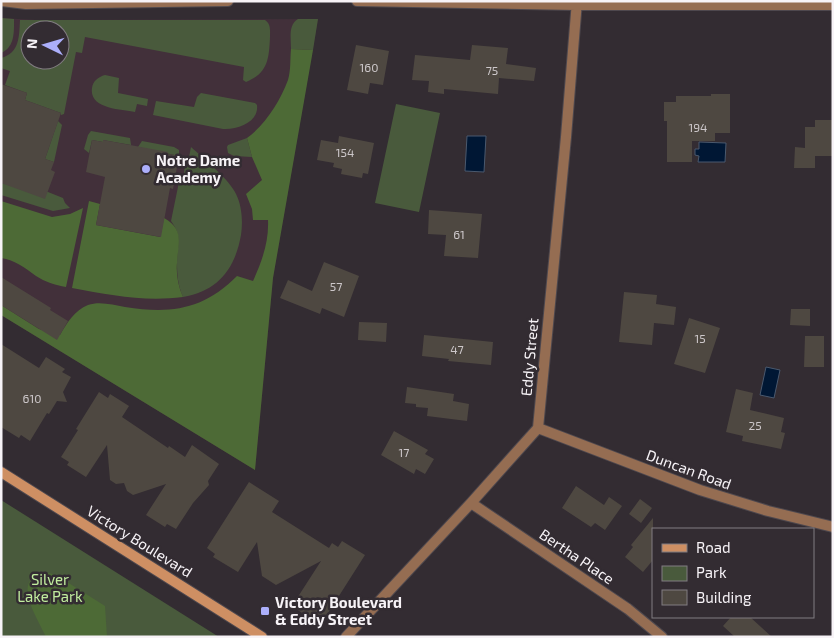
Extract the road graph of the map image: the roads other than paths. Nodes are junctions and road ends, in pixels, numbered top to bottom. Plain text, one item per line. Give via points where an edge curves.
1 (2, 1) edge
2 (228, 1) edge
3 (357, 1) edge
4 (577, 3) edge
5 (833, 5) edge
6 (538, 428) junction
7 (1, 472) edge
8 (472, 503) junction
9 (833, 526) edge
10 (262, 637) edge
11 (346, 637) edge
12 (662, 637) edge

1 - 2 street via 26,4
3 - 4 street
4 - 5 street
4 - 6 street, Eddy Street
6 - 8 street
6 - 9 street, Duncan Road via 700,490 768,511
7 - 10 main road, Victory Boulevard
8 - 11 street
8 - 12 street, Bertha Place via 628,609

